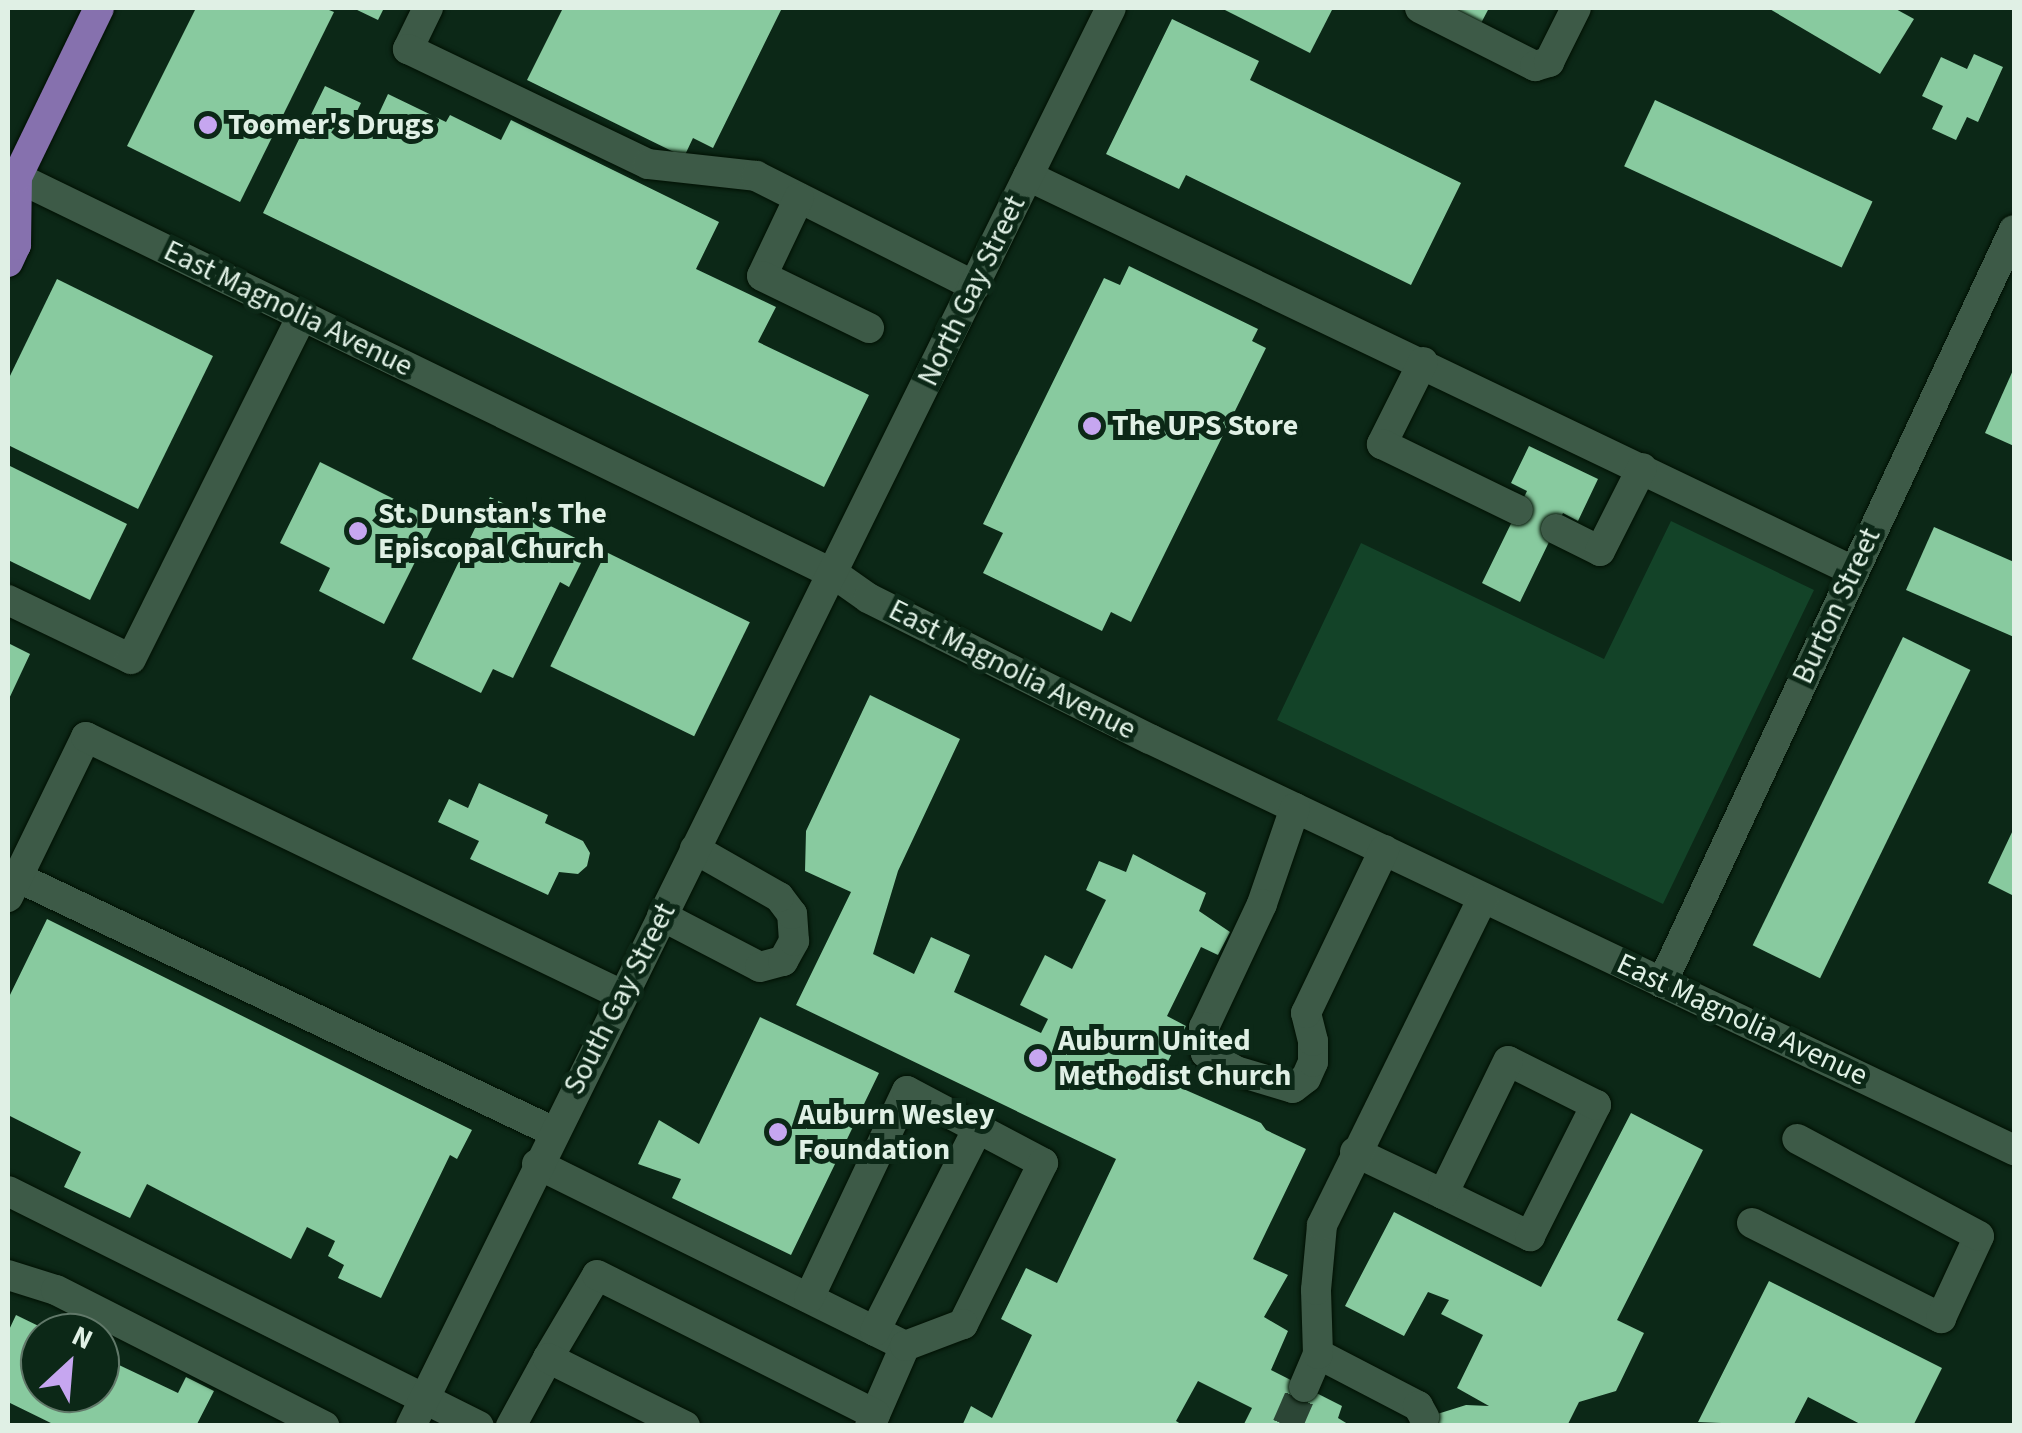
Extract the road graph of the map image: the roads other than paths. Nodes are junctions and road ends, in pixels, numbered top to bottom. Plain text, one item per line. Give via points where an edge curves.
1 (100, 8) edge
2 (428, 8) edge
3 (1110, 8) edge
4 (1420, 8) edge
5 (1576, 8) edge
6 (1028, 176) junction
7 (10, 178) edge
8 (799, 198) junction
9 (2014, 230) edge
10 (8, 262) edge
11 (975, 286) junction
12 (302, 316) junction
13 (870, 328) dead end
14 (1423, 362) junction
15 (1642, 468) junction
16 (1518, 510) dead end
17 (1556, 528) dead end
18 (1853, 572) junction
19 (834, 574) junction
20 (8, 600) edge
21 (1295, 808) junction
22 (696, 850) junction
23 (1384, 850) junction
24 (12, 887) edge
25 (1484, 898) junction
26 (662, 916) junction
27 (1662, 982) junction
28 (622, 995) junction
29 (978, 1128) junction
30 (554, 1132) junction
31 (1797, 1139) dead end
32 (2014, 1150) edge
33 (1355, 1152) junction
34 (537, 1164) junction
35 (8, 1191) edge
36 (1443, 1194) junction
37 (1752, 1223) dead end
38 (8, 1274) edge
39 (808, 1298) junction
40 (874, 1331) junction
41 (906, 1346) junction
42 (1318, 1354) junction
43 (548, 1358) junction
44 (1304, 1386) tunnel mouth
45 (425, 1398) junction
46 (1424, 1417) dead end
47 (872, 1420) edge
48 (324, 1426) edge
49 (411, 1426) edge
50 (479, 1426) edge
51 (511, 1426) edge
52 (685, 1426) edge

1 - 7 main road
2 - 8 street via 408,49 648,164 756,176
3 - 6 street, North Gay Street
4 - 5 street via 1535,66 1550,62
6 - 11 street, North Gay Street
6 - 14 street
7 - 10 main road via 16,246
7 - 12 street, East Magnolia Avenue
8 - 11 street
8 - 13 street via 762,276
9 - 18 street, Burton Street
11 - 19 street, North Gay Street
12 - 19 street, East Magnolia Avenue
12 - 20 street via 131,659
14 - 15 street
14 - 16 street via 1382,444
15 - 17 street via 1600,551
15 - 18 street
18 - 27 street, Burton Street
19 - 21 street, East Magnolia Avenue via 885,607
19 - 22 street, South Gay Street
21 - 23 street, East Magnolia Avenue
21 - 23 street via 1262,904 1204,1027 1206,1053 1236,1071 1294,1088 1306,1078 1313,1042 1306,1013
22 - 26 street, South Gay Street
22 - 26 street via 780,897 792,914 794,941 783,960 760,967
23 - 25 street, East Magnolia Avenue
24 - 28 street via 86,737
24 - 30 street
25 - 27 street, East Magnolia Avenue
25 - 33 street
26 - 28 street, South Gay Street
27 - 32 street, East Magnolia Avenue
28 - 30 street, South Gay Street
29 - 39 street via 907,1091
29 - 40 street
29 - 41 street via 1043,1163 963,1324
30 - 34 street, South Gay Street
31 - 37 street via 1979,1236 1941,1318
33 - 36 street
33 - 42 street via 1322,1225
34 - 39 street
34 - 45 street, South Gay Street
35 - 45 street
36 - 36 street via 1530,1236 1596,1105 1508,1061
38 - 48 street via 56,1290
39 - 40 street
40 - 41 street
41 - 47 street
42 - 44 street
42 - 46 street via 1418,1406
43 - 47 street via 596,1275
43 - 51 street
43 - 52 street
45 - 49 street, South Gay Street
45 - 50 street

